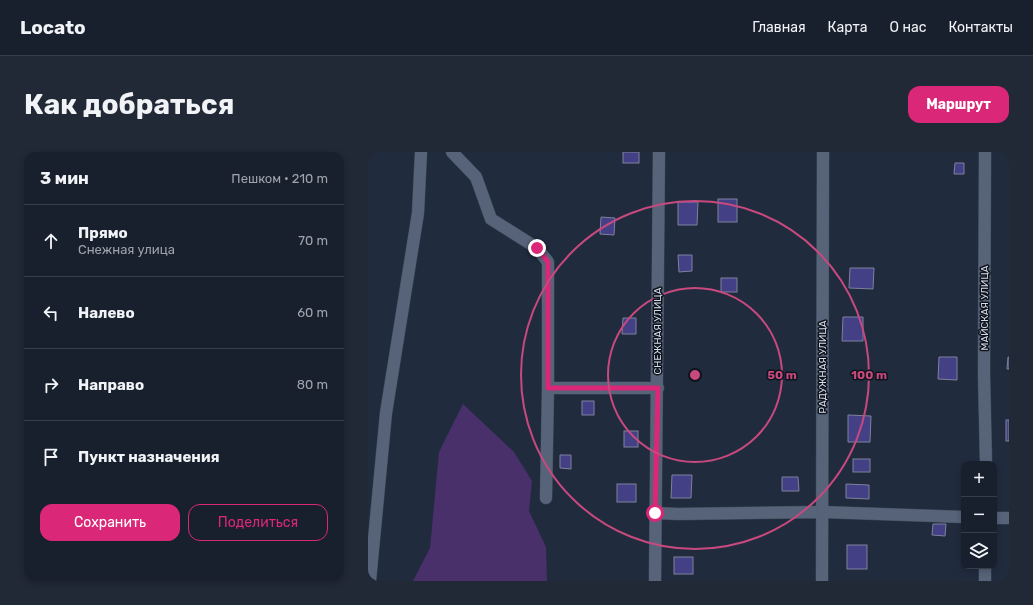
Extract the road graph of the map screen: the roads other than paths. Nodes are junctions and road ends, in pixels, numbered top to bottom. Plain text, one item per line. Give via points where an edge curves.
1 (421, 152) edge
2 (452, 152) edge
3 (659, 152) edge
4 (823, 152) edge
5 (985, 152) edge
6 (548, 388) junction
7 (658, 388) junction
8 (986, 461) edge
9 (546, 498) dead end
10 (823, 512) junction
11 (655, 513) junction
12 (961, 517) edge
13 (997, 518) edge
14 (1009, 518) edge
15 (985, 569) edge
16 (370, 581) edge
17 (655, 581) edge
18 (822, 581) edge
19 (985, 581) edge

1 - 16 street via 418,213 386,413
2 - 6 street via 476,177 492,219 537,248 548,262
3 - 7 street, СНЕЖНАЯ УЛИЦА
4 - 10 street, РАДУЖНАЯ УЛИЦА
5 - 8 street, МАЙСКАЯ УЛИЦА
6 - 7 street
6 - 9 street
7 - 11 street, СНЕЖНАЯ УЛИЦА
10 - 11 street
10 - 12 street
10 - 18 street, РАДУЖНАЯ УЛИЦА
11 - 17 street, СНЕЖНАЯ УЛИЦА
13 - 14 street
15 - 19 street

